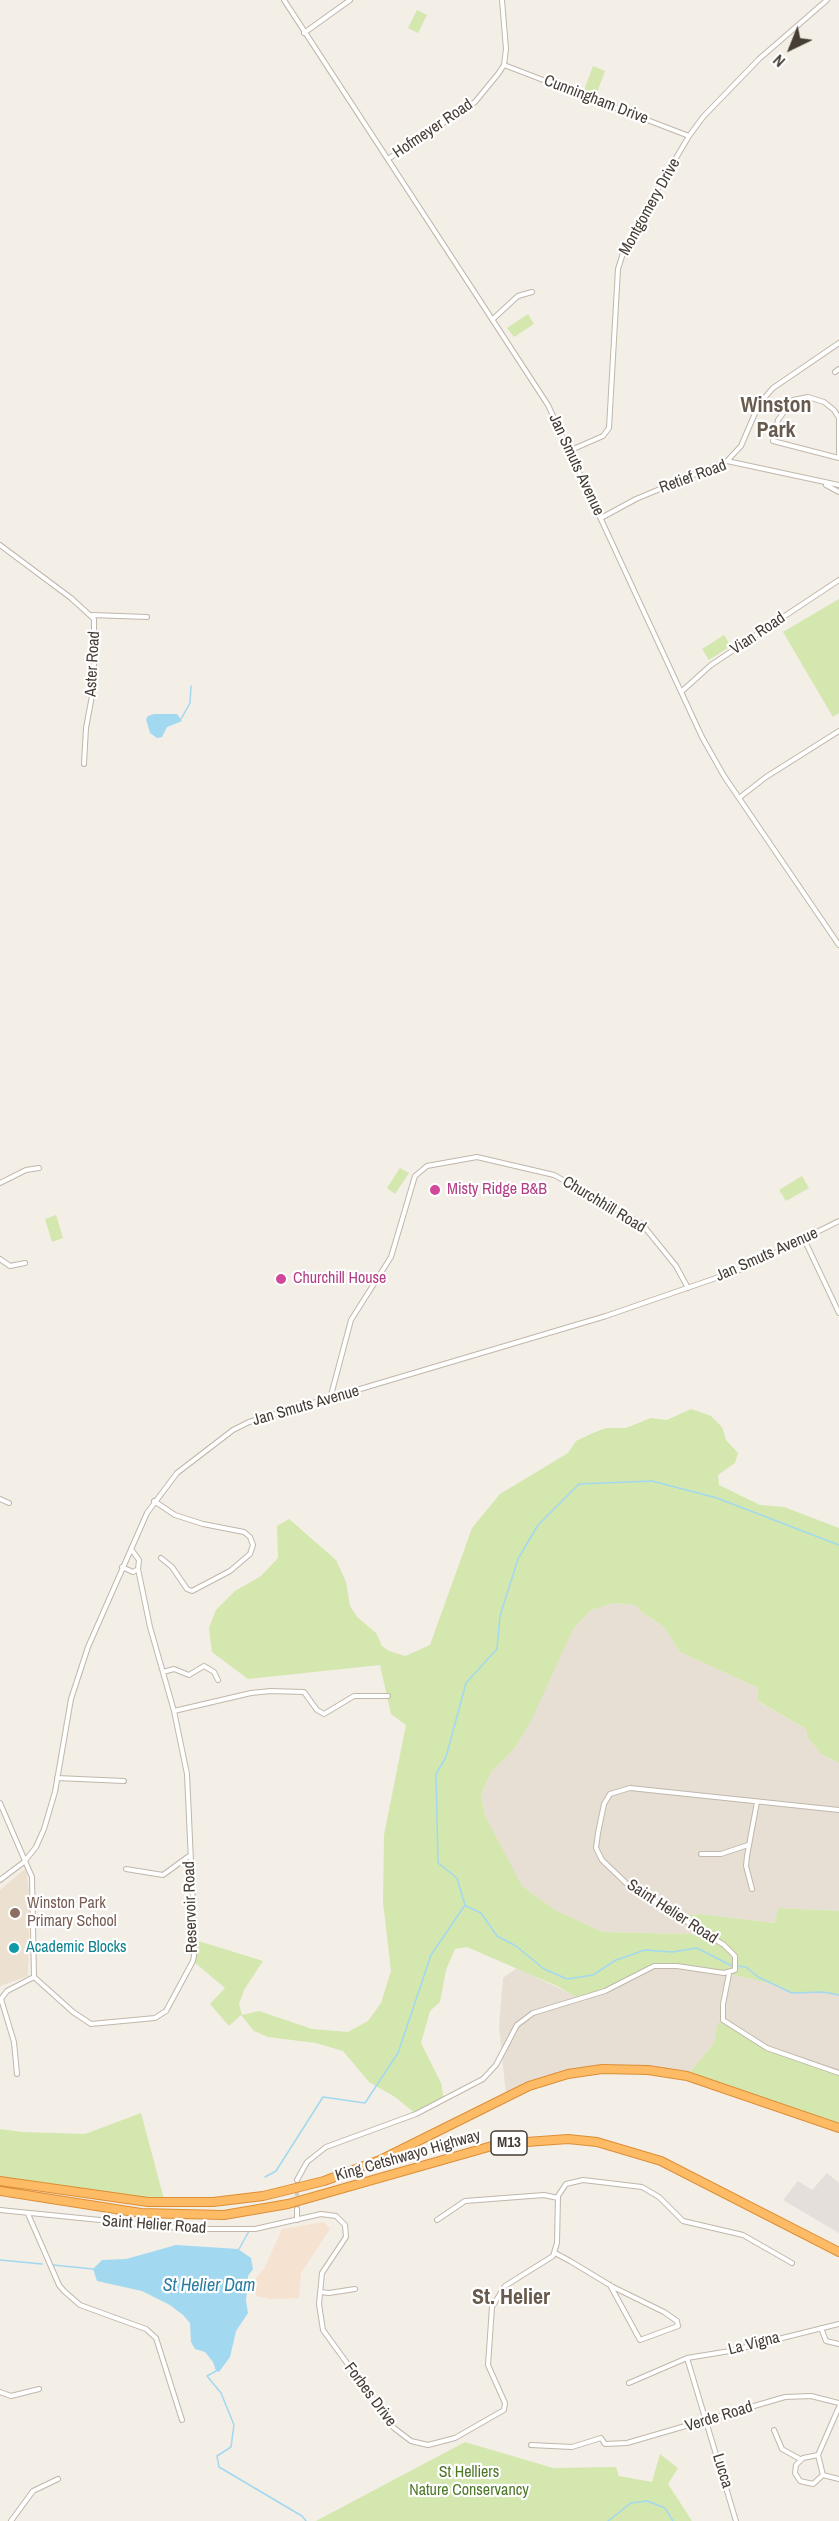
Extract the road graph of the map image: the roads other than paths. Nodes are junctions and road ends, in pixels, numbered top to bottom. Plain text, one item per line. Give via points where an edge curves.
1 (284, 0) edge
2 (350, 0) edge
3 (502, 0) edge
4 (826, 0) edge
5 (304, 33) junction
6 (504, 65) junction
7 (689, 136) junction
8 (388, 159) junction
9 (532, 292) dead end
10 (494, 319) junction
11 (839, 343) edge
12 (570, 450) junction
13 (839, 458) edge
14 (727, 461) junction
15 (825, 484) junction
16 (839, 485) edge
17 (839, 492) edge
18 (601, 518) junction
19 (0, 545) edge
20 (839, 580) edge
21 (92, 615) junction
22 (147, 617) dead end
23 (681, 692) junction
24 (839, 731) edge
25 (84, 764) dead end
26 (739, 798) junction
27 (839, 945) edge
28 (39, 1168) dead end
29 (0, 1183) edge
30 (839, 1221) edge
31 (804, 1239) junction
32 (0, 1259) edge
33 (25, 1263) dead end
34 (688, 1288) junction
35 (839, 1313) edge
36 (330, 1399) junction
37 (0, 1499) edge
38 (154, 1501) junction
39 (9, 1503) dead end
40 (131, 1549) junction
41 (161, 1558) dead end
42 (122, 1567) junction
43 (138, 1569) junction
44 (163, 1672) junction
45 (218, 1680) dead end
46 (388, 1696) dead end
47 (174, 1711) junction
48 (57, 1778) junction
49 (124, 1781) dead end
50 (757, 1802) junction
51 (0, 1803) edge
52 (839, 1810) edge
53 (748, 1845) junction
54 (701, 1854) dead end
55 (190, 1855) junction
56 (24, 1862) junction
57 (126, 1869) dead end
58 (0, 1880) edge
59 (752, 1888) dead end
60 (729, 1974) junction
61 (34, 1977) junction
62 (839, 2073) edge
63 (17, 2074) dead end
64 (839, 2127) edge
65 (297, 2180) tunnel mouth
66 (0, 2181) edge
67 (0, 2191) edge
68 (558, 2198) junction
69 (297, 2209) tunnel mouth
70 (0, 2210) edge
71 (28, 2213) junction
72 (297, 2220) junction
73 (437, 2220) dead end
74 (839, 2252) edge
75 (555, 2253) junction
76 (792, 2263) dead end
77 (610, 2286) junction
78 (355, 2289) dead end
79 (320, 2292) junction
80 (839, 2324) edge
81 (821, 2328) junction
82 (839, 2344) edge
83 (687, 2358) junction
84 (630, 2383) dead end
85 (39, 2389) dead end
86 (0, 2391) edge
87 (839, 2403) edge
88 (839, 2407) edge
89 (182, 2420) dead end
90 (707, 2421) junction
91 (774, 2430) dead end
92 (531, 2445) dead end
93 (818, 2455) junction
94 (800, 2459) junction
95 (823, 2475) junction
96 (839, 2479) edge
97 (58, 2480) dead end
98 (11, 2521) edge
99 (736, 2521) edge

1 - 5 street, Jan Smuts Avenue
2 - 5 street
3 - 6 street via 506,23
4 - 7 street, Montgomery Drive via 759,59
5 - 8 street, Jan Smuts Avenue
6 - 7 street, Cunningham Drive
6 - 8 street, Hofmeyer Road via 475,102
7 - 12 street, Montgomery Drive via 620,261 609,428 603,436
8 - 10 street, Jan Smuts Avenue
9 - 10 street via 518,296
10 - 12 street, Jan Smuts Avenue via 548,405
11 - 14 street via 773,388 759,404 741,446
12 - 18 street, Jan Smuts Avenue
13 - 13 street via 839,418 834,410 808,397 793,400 778,420 773,441
14 - 15 street, Retief Road
14 - 18 street, Retief Road
15 - 16 street, Retief Road
15 - 17 street, Retief Road
18 - 23 street, Jan Smuts Avenue
19 - 21 street, Aster Road
20 - 23 street, Vian Road via 711,665
21 - 22 street
21 - 25 street, Aster Road via 94,681
23 - 26 street, Jan Smuts Avenue via 705,743
24 - 26 street
26 - 27 street, Jan Smuts Avenue
28 - 29 street
30 - 31 street, Jan Smuts Avenue
31 - 34 street, Jan Smuts Avenue via 745,1268
31 - 35 street
32 - 33 street via 10,1266
34 - 36 street, Jan Smuts Avenue via 573,1327
34 - 36 street, Churchhill Road via 676,1266 642,1224 554,1174 477,1157 427,1166 414,1180 391,1257 351,1320
36 - 38 street, Jan Smuts Avenue via 237,1428 170,1479
37 - 39 street
38 - 40 street, Jan Smuts Avenue
38 - 41 street via 175,1515 244,1532 251,1538 253,1549 230,1571 192,1591
40 - 42 street, Jan Smuts Avenue
40 - 43 street, Reservoir Road via 139,1560
42 - 43 street via 133,1572
42 - 48 street, Jan Smuts Avenue via 79,1671
43 - 44 street, Reservoir Road
44 - 45 street via 174,1669 189,1675 204,1666
44 - 47 street, Reservoir Road
46 - 47 street via 354,1696 324,1714 304,1692 264,1691
47 - 55 street, Reservoir Road via 187,1774
48 - 49 street
48 - 56 street, Jan Smuts Avenue via 44,1829 36,1848
50 - 52 street, Saint Helier Road
50 - 53 street
50 - 60 street, Saint Helier Road via 620,1789 607,1799 598,1833 599,1855 620,1878 731,1952 737,1968
51 - 56 street
53 - 54 street via 721,1854
53 - 59 street via 746,1866
55 - 57 street via 163,1875
55 - 61 street, Reservoir Road via 195,1949 193,1961 164,2014 147,2020 91,2024
56 - 58 street, Jan Smuts Avenue
56 - 61 street via 32,1877
60 - 62 street via 723,2020 767,2048
60 - 65 street, Saint Helier Road via 654,1966 605,1991 533,2013 514,2028 488,2075 416,2114 326,2147 307,2162
61 - 63 street via 7,1991 1,1999 14,2042
64 - 66 highway, King Cetshwayo Highway / M13 via 699,2079 648,2070 602,2069 542,2082 358,2169 282,2193 184,2204
67 - 74 highway, King Cetshwayo Highway / M13 via 141,2213 201,2216 247,2212 478,2150 525,2141 568,2139 597,2142 662,2161
68 - 73 street via 544,2195 465,2201
68 - 75 street
68 - 76 street via 566,2184 578,2180 642,2187 659,2197 683,2221 743,2235
69 - 72 street
70 - 71 street, Saint Helier Road
71 - 72 street, Saint Helier Road via 190,2229 255,2229
71 - 89 street via 64,2291 80,2305 146,2329 156,2338
72 - 79 street, Forbes Drive via 328,2213 345,2225 343,2243 324,2267
75 - 77 street
75 - 79 street, Forbes Drive via 502,2289 492,2307 488,2365 505,2403 504,2410 437,2444 411,2441 390,2424 328,2339 320,2318
77 - 77 street via 663,2312 678,2326 640,2340
78 - 79 street
80 - 81 street, La Vigna
81 - 82 street via 826,2341
81 - 83 street, La Vigna
83 - 84 street, La Vigna
83 - 90 street
85 - 86 street via 11,2396
87 - 90 street, Verde Road via 822,2397 792,2396
88 - 93 street
90 - 92 street, Verde Road via 627,2443 605,2444 601,2438 572,2447
90 - 99 street, Lucca
91 - 94 street via 782,2449
93 - 94 street
93 - 95 street
94 - 95 street via 795,2470 800,2481 813,2484
95 - 96 street
97 - 98 street via 31,2492

